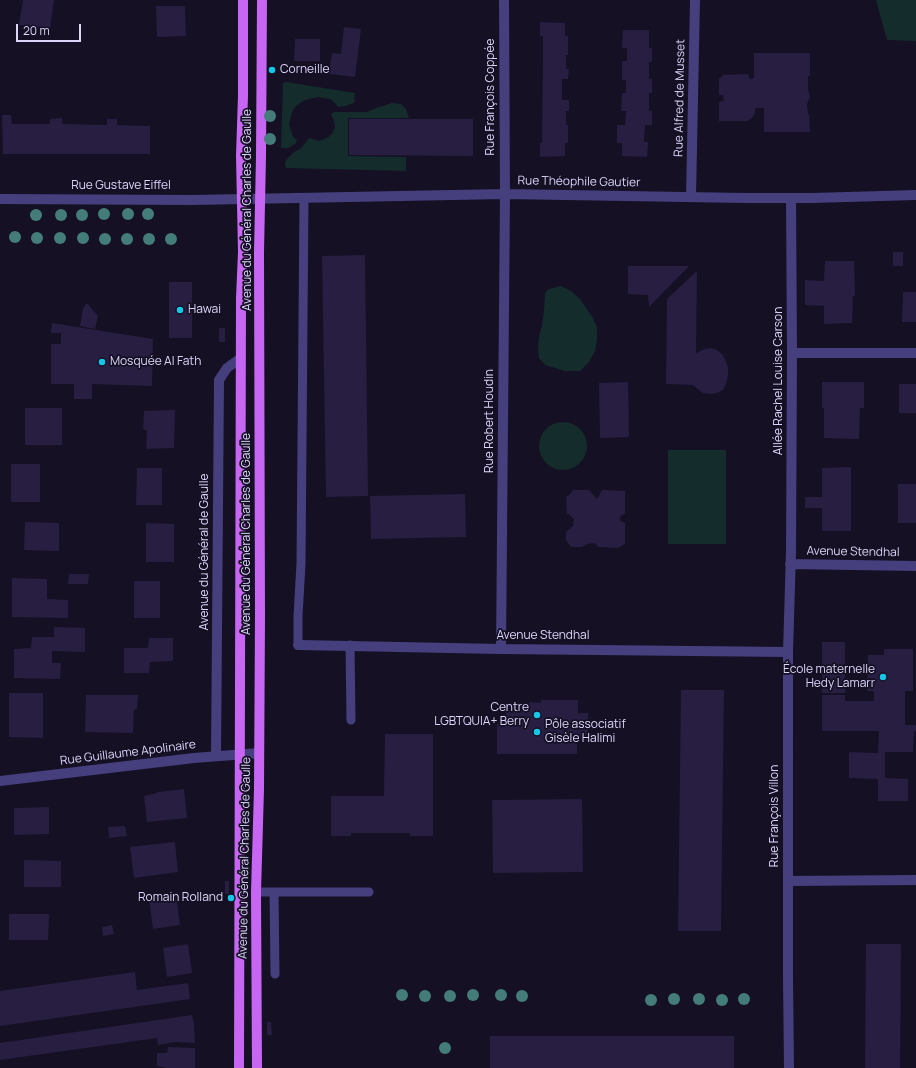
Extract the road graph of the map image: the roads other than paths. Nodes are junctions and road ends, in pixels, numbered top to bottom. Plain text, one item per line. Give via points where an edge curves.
1 (243, 0) edge
2 (262, 0) edge
3 (504, 0) edge
4 (695, 0) edge
5 (505, 194) junction
6 (916, 195) edge
7 (691, 197) junction
8 (304, 198) junction
9 (791, 198) junction
10 (0, 199) edge
11 (242, 199) junction
12 (260, 199) junction
13 (792, 353) junction
14 (916, 353) edge
15 (241, 358) junction
16 (790, 564) junction
17 (916, 566) edge
18 (298, 645) joint
19 (350, 645) junction
20 (501, 649) junction
21 (788, 652) junction
22 (351, 720) dead end
23 (259, 753) junction
24 (240, 755) junction
25 (216, 756) junction
26 (0, 781) edge
27 (916, 880) edge
28 (788, 881) junction
29 (256, 892) junction
30 (274, 892) junction
31 (369, 892) dead end
32 (275, 974) dead end
33 (239, 1068) edge
34 (256, 1068) edge
35 (789, 1068) edge

1 - 11 main road, Avenue du Général Charles de Gaulle
2 - 12 main road, Avenue du Général Charles de Gaulle
3 - 5 street, Rue François Coppée
4 - 7 street, Rue Alfred de Musset
5 - 7 street, Rue Théophile Gautier
5 - 8 street, Rue Théophile Gautier
5 - 20 street, Rue Robert Houdin
6 - 9 street, Rue Théophile Gautier
7 - 9 street, Rue Théophile Gautier
8 - 12 street, Rue Théophile Gautier
8 - 18 lane
9 - 13 street, Allée Rachel Louise Carson
10 - 11 street, Rue Gustave Eiffel
11 - 12 street, Rue Théophile Gautier
11 - 15 main road, Avenue du Général Charles de Gaulle
12 - 23 main road, Avenue du Général Charles de Gaulle
13 - 14 street
13 - 16 street, Allée Rachel Louise Carson
15 - 24 main road, Avenue du Général Charles de Gaulle
15 - 25 street, Avenue du Général de Gaulle via 227,368 219,380
16 - 17 street, Avenue Stendhal
16 - 21 street, Rue François Villon
18 - 19 street, Avenue Stendhal
19 - 20 street, Avenue Stendhal
19 - 22 lane
20 - 21 street, Avenue Stendhal
21 - 28 street, Rue François Villon
23 - 24 street, Rue Guillaume Apolinaire
23 - 29 main road, Avenue du Général Charles de Gaulle
24 - 25 street, Rue Guillaume Apolinaire
24 - 33 main road, Avenue du Général Charles de Gaulle
25 - 26 street, Rue Guillaume Apolinaire
27 - 28 street
28 - 35 street, Rue François Villon
29 - 30 lane
29 - 34 main road, Avenue du Général Charles de Gaulle
30 - 31 lane
30 - 32 lane

